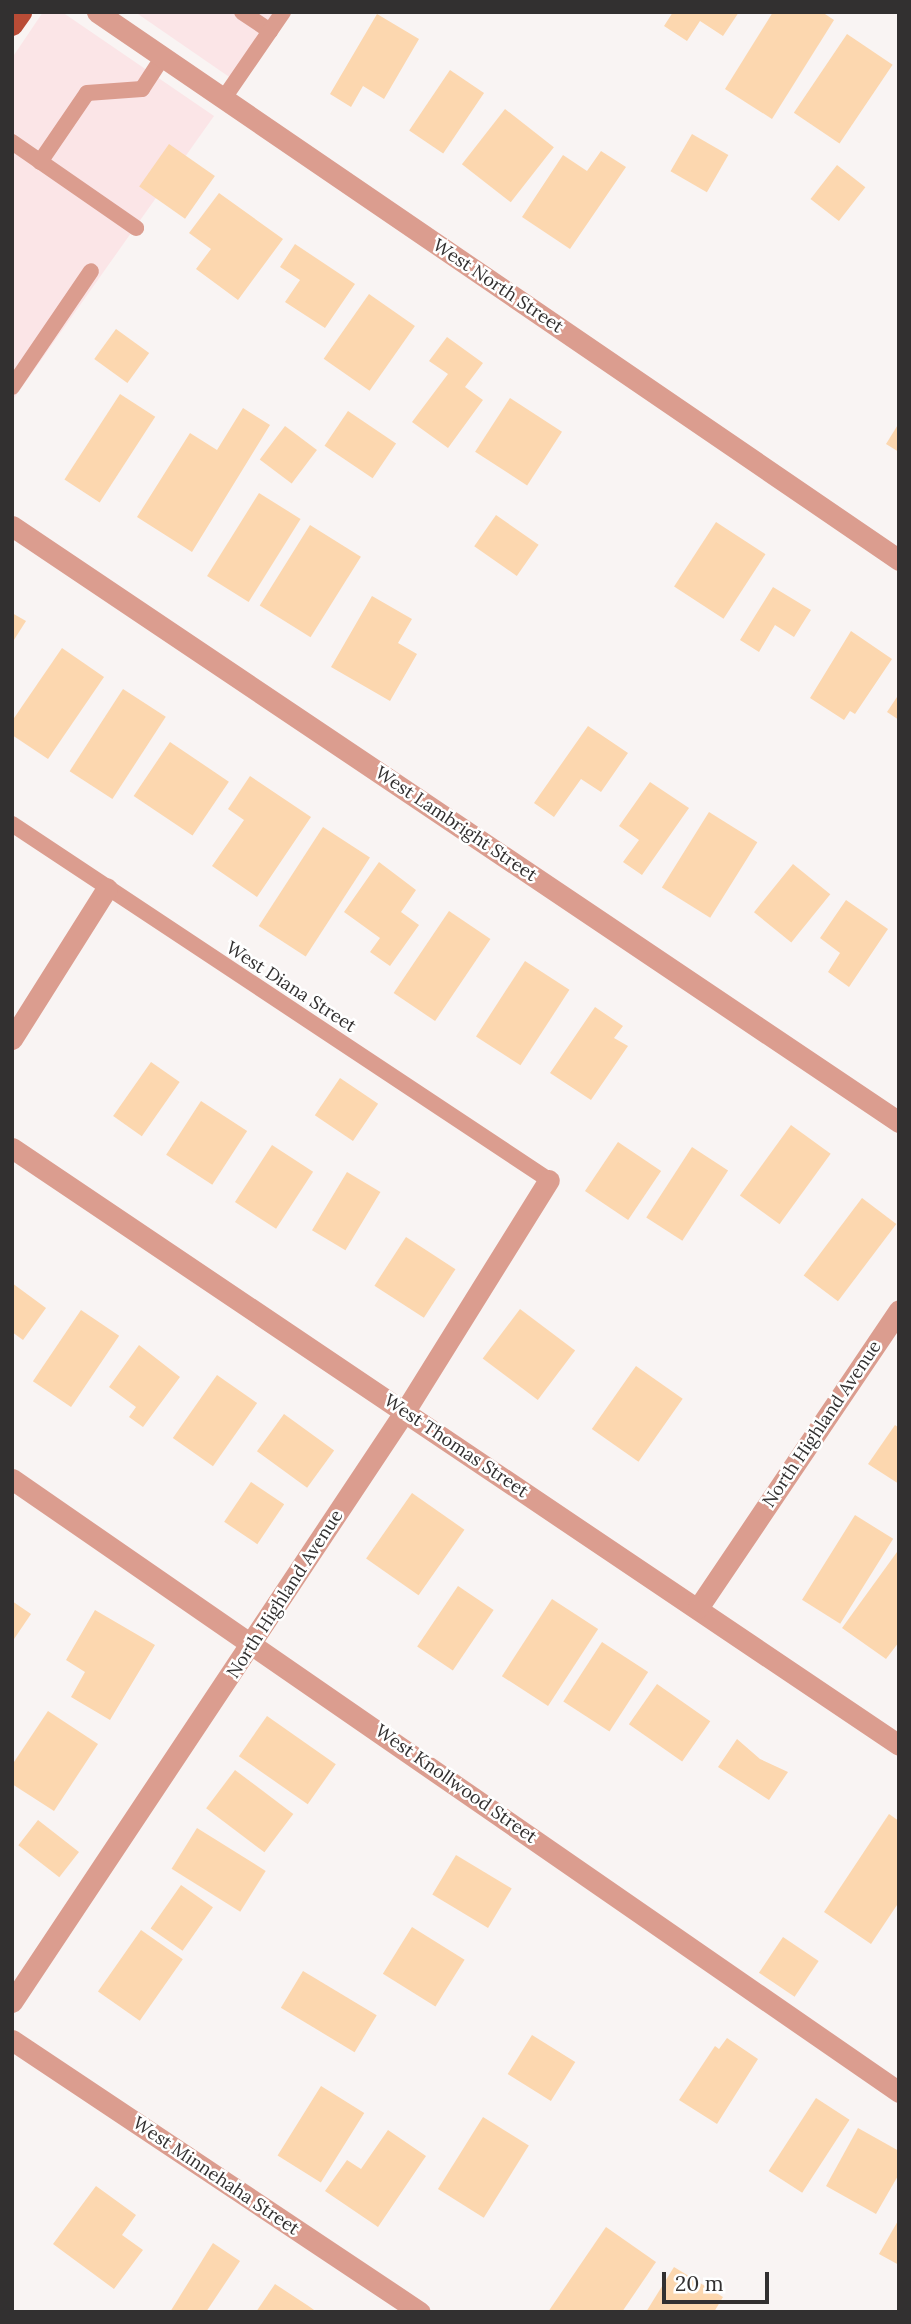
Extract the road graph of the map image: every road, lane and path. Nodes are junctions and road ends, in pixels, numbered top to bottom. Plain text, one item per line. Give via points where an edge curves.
1 (21, 12) edge
2 (97, 12) edge
3 (242, 12) edge
4 (284, 12) edge
5 (12, 25) edge
6 (271, 31) junction
7 (163, 57) junction
8 (224, 98) junction
9 (12, 142) edge
10 (40, 162) junction
11 (136, 228) dead end
12 (91, 271) dead end
13 (12, 387) edge
14 (12, 526) edge
15 (899, 560) edge
16 (12, 824) edge
17 (107, 888) junction
18 (12, 1039) edge
19 (899, 1122) edge
20 (12, 1148) edge
21 (549, 1180) joint
22 (899, 1310) edge
23 (405, 1411) junction
24 (12, 1479) edge
25 (698, 1608) junction
26 (253, 1642) junction
27 (899, 1745) edge
28 (12, 2002) edge
29 (12, 2040) edge
30 (899, 2092) edge
31 (420, 2312) edge

1 - 5 main road
2 - 7 street, West North Street
3 - 6 lane
4 - 6 lane
6 - 8 lane
7 - 8 street, West North Street
7 - 10 lane via 142,89 87,93
8 - 15 street, West North Street
9 - 10 lane
10 - 11 lane
12 - 13 lane
14 - 19 street, West Lambright Street
16 - 17 lane, West Diana Street
17 - 18 street
17 - 21 lane, West Diana Street
20 - 23 street, West Thomas Street
21 - 23 street, North Highland Avenue
22 - 25 street, North Highland Avenue
23 - 25 street, West Thomas Street
23 - 26 street, North Highland Avenue
24 - 26 street, West Knollwood Street
25 - 27 street, West Thomas Street
26 - 28 street, North Highland Avenue
26 - 30 street, West Knollwood Street
29 - 31 street, West Minnehaha Street

